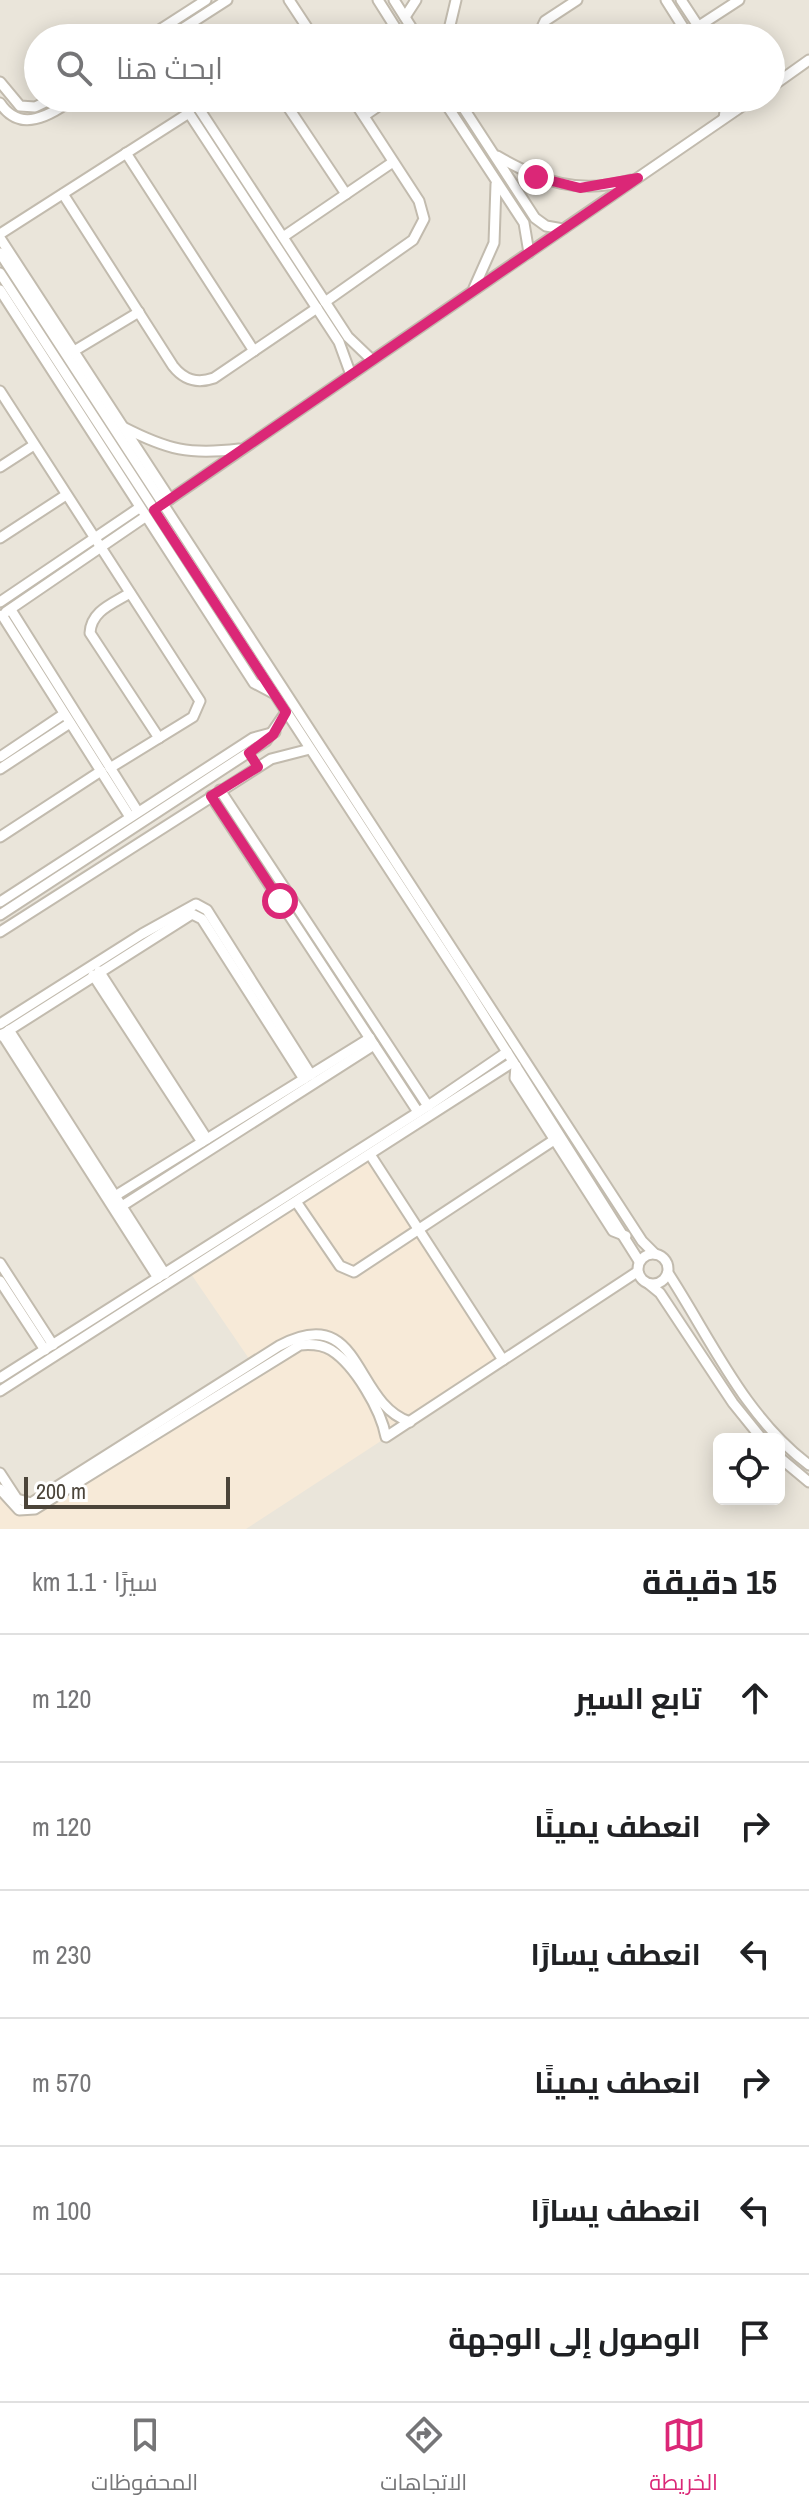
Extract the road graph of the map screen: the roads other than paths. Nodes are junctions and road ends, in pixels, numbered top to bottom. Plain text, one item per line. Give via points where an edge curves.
1 (183, 0) edge
2 (206, 0) edge
3 (227, 0) edge
4 (289, 0) edge
5 (378, 0) edge
6 (394, 0) edge
7 (456, 0) edge
8 (577, 0) edge
9 (666, 0) edge
10 (681, 0) edge
11 (739, 0) edge
12 (413, 1) edge
13 (181, 15) junction
14 (405, 17) junction
15 (168, 24) edge
16 (190, 24) edge
17 (302, 24) edge
18 (393, 24) edge
19 (409, 24) edge
20 (450, 24) edge
21 (544, 24) edge
22 (680, 24) edge
23 (698, 24) edge
24 (702, 24) edge
25 (809, 60) edge
26 (785, 77) edge
27 (0, 82) edge
28 (0, 103) edge
29 (24, 106) edge
30 (54, 112) edge
31 (184, 112) edge
32 (197, 112) edge
33 (197, 112) edge
34 (291, 112) edge
35 (361, 112) edge
36 (370, 112) edge
37 (451, 112) edge
38 (466, 112) edge
39 (725, 112) edge
40 (734, 112) edge
41 (364, 116) junction
42 (724, 119) junction
43 (126, 153) junction
44 (494, 154) junction
45 (393, 162) junction
46 (638, 178) junction
47 (495, 180) junction
48 (63, 194) junction
49 (346, 194) junction
50 (537, 220) junction
51 (526, 226) junction
52 (563, 229) junction
53 (0, 236) edge
54 (283, 237) junction
55 (0, 253) edge
56 (529, 253) junction
57 (0, 273) edge
58 (0, 290) edge
59 (471, 292) junction
60 (321, 305) junction
61 (139, 312) junction
62 (46, 316) junction
63 (74, 351) junction
64 (254, 351) junction
65 (372, 360) junction
66 (351, 375) junction
67 (1, 395) edge
68 (123, 427) junction
69 (34, 445) junction
70 (242, 449) junction
71 (0, 467) edge
72 (66, 495) junction
73 (166, 501) junction
74 (139, 508) junction
75 (154, 510) junction
76 (145, 517) junction
77 (0, 538) edge
78 (94, 538) junction
79 (100, 548) junction
80 (130, 593) junction
81 (0, 602) edge
82 (4, 614) edge
83 (273, 693) junction
84 (286, 712) junction
85 (67, 719) junction
86 (275, 732) junction
87 (159, 738) junction
88 (310, 749) junction
89 (249, 753) junction
90 (0, 757) edge
91 (258, 767) junction
92 (0, 769) edge
93 (105, 770) junction
94 (216, 793) junction
95 (134, 815) junction
96 (0, 837) edge
97 (0, 902) edge
98 (0, 915) edge
99 (0, 932) edge
100 (96, 973) junction
101 (3, 1031) edge
102 (372, 1042) junction
103 (507, 1052) junction
104 (515, 1064) junction
105 (308, 1077) junction
106 (423, 1109) junction
107 (554, 1140) junction
108 (204, 1141) junction
109 (371, 1156) junction
110 (115, 1196) junction
111 (297, 1203) junction
112 (122, 1206) junction
113 (418, 1230) junction
114 (626, 1236) junction
115 (655, 1254) junction
116 (0, 1263) edge
117 (638, 1267) junction
118 (668, 1273) junction
119 (161, 1276) junction
120 (0, 1281) edge
121 (649, 1284) junction
122 (49, 1347) junction
123 (503, 1360) junction
124 (0, 1378) edge
125 (0, 1391) edge
126 (384, 1414) junction
127 (410, 1422) junction
128 (154, 1430) junction
129 (757, 1433) edge
130 (785, 1462) edge
131 (809, 1465) edge
132 (0, 1473) edge
133 (809, 1482) edge
134 (0, 1489) edge

1 - 13 street
2 - 13 street
3 - 16 street
4 - 17 street
5 - 18 street
6 - 14 street
7 - 20 street
8 - 21 street
9 - 22 street
10 - 23 street
11 - 24 street
12 - 14 street
13 - 15 street
14 - 19 street
25 - 26 street
27 - 29 street
28 - 30 street via 10,115 29,120
31 - 43 street
32 - 54 street
33 - 60 street
34 - 49 street
35 - 41 street
36 - 41 street
37 - 47 street
38 - 44 street
39 - 42 street
40 - 42 street
41 - 45 street
42 - 46 street
43 - 48 street
43 - 64 street
44 - 46 street via 536,177 571,187
44 - 50 street
45 - 49 street
45 - 60 street via 421,205 422,229
46 - 52 street
47 - 51 street
47 - 59 street via 494,243
48 - 53 street
48 - 61 street
49 - 54 street
50 - 51 street
50 - 52 street
51 - 56 street
52 - 56 street
53 - 62 street
54 - 60 street
55 - 62 street
56 - 59 street
57 - 75 street
58 - 74 street
59 - 65 street
60 - 64 street
60 - 65 street
60 - 66 street
61 - 63 street
61 - 64 street via 176,370 190,379 214,378
62 - 63 street
62 - 73 street
63 - 68 street
65 - 66 street
66 - 70 street
67 - 69 street
68 - 70 street via 185,452
68 - 73 street
69 - 71 street
69 - 72 street
70 - 73 street
72 - 77 street
72 - 78 street
73 - 75 street
73 - 115 street
74 - 76 street
74 - 78 street
75 - 83 street
76 - 79 street
76 - 83 street via 254,683
78 - 79 street
78 - 81 street
79 - 80 street
79 - 82 street
80 - 87 street via 97,613 90,633
80 - 87 street via 200,701 193,717
82 - 85 street
82 - 93 street
83 - 84 street
84 - 86 street
84 - 88 street
85 - 90 street
85 - 92 street
85 - 93 street
86 - 89 street
86 - 95 street via 253,738
87 - 93 street
88 - 91 street via 283,753
88 - 103 street
89 - 91 street
89 - 98 street
91 - 94 street
93 - 95 street
93 - 96 street
94 - 99 street
94 - 102 street
94 - 106 street
95 - 97 street
100 - 101 street
100 - 105 street via 187,915 197,916
100 - 108 street
101 - 105 street via 142,934 196,904 207,910
101 - 110 street
101 - 119 street
102 - 105 street
102 - 106 street
102 - 112 street
103 - 104 street
103 - 106 street
104 - 107 street via 515,1078
104 - 109 street
104 - 114 street
105 - 108 street
106 - 119 street
107 - 113 street
107 - 114 street via 613,1231
108 - 110 street
109 - 111 street
109 - 113 street
110 - 112 street
111 - 113 street via 349,1272 360,1270
111 - 125 street
112 - 119 street
113 - 123 street
114 - 117 street
115 - 117 street via 647,1255
115 - 118 street via 665,1260
116 - 122 street
117 - 121 street
117 - 123 street
118 - 121 street via 661,1282
118 - 131 street via 742,1394
119 - 122 street
120 - 122 street
121 - 129 street
122 - 124 street
123 - 127 street
126 - 127 street
126 - 127 street via 386,1437
126 - 128 street via 340,1357 315,1344 300,1345
128 - 132 street via 31,1503 17,1499
128 - 134 street via 35,1509 19,1510
130 - 133 street

